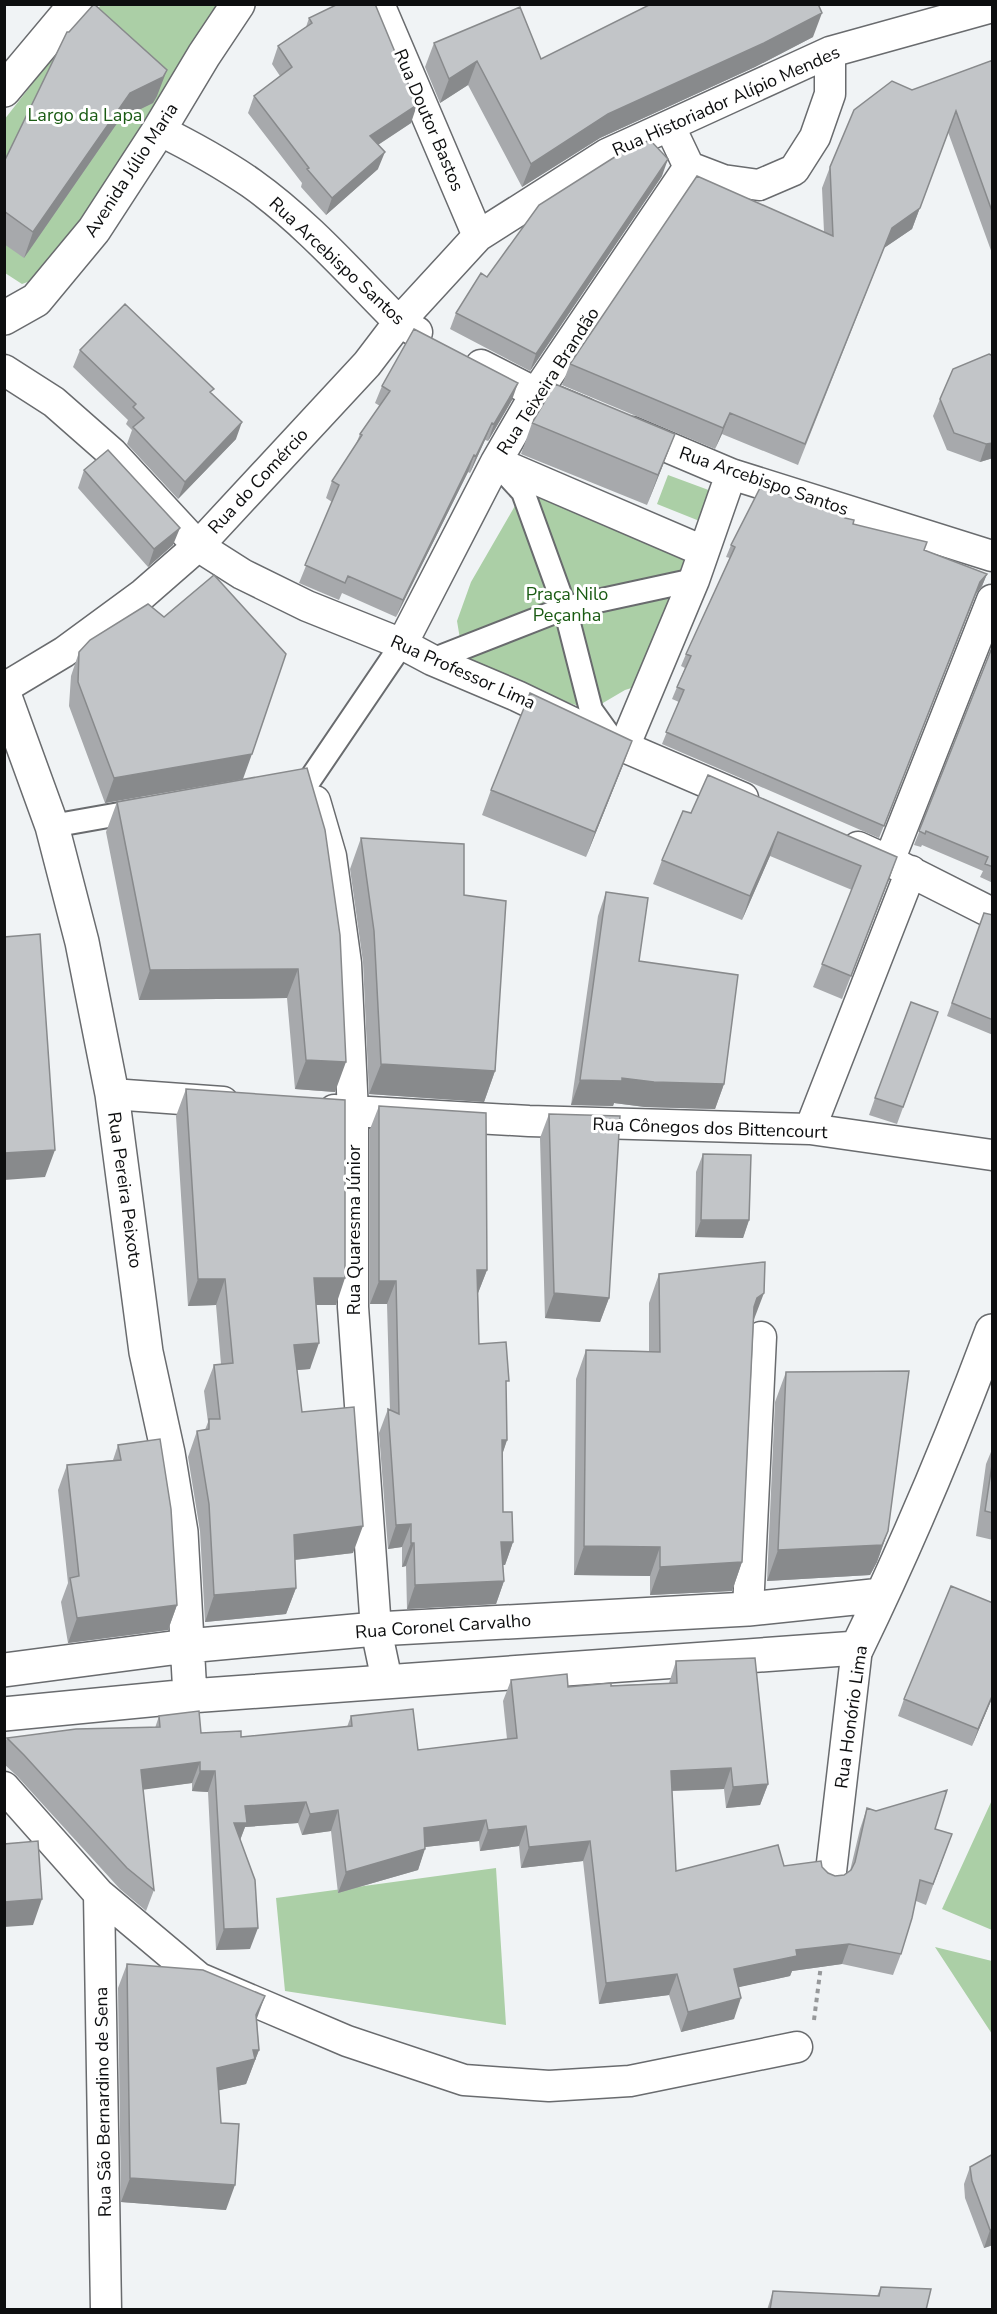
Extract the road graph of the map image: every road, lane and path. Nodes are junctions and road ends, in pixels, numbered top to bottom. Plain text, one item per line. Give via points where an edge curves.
1 (76, 4) edge
2 (238, 4) edge
3 (379, 4) edge
4 (993, 7) edge
5 (830, 52) junction
6 (4, 90) edge
7 (670, 127) junction
8 (159, 130) junction
9 (689, 167) junction
10 (478, 236) junction
11 (4, 318) edge
12 (399, 322) junction
13 (4, 370) edge
14 (536, 393) junction
15 (496, 462) junction
16 (731, 474) junction
17 (198, 546) junction
18 (703, 551) junction
19 (993, 556) edge
20 (694, 580) junction
21 (993, 600) edge
22 (565, 608) junction
23 (402, 644) junction
24 (432, 660) junction
25 (4, 688) edge
26 (4, 694) edge
27 (619, 745) junction
28 (309, 781) junction
29 (262, 789) edge
30 (169, 805) edge
31 (773, 811) edge
32 (52, 826) junction
33 (836, 838) edge
34 (900, 866) junction
35 (993, 913) edge
36 (112, 1094) junction
37 (250, 1104) edge
38 (308, 1108) edge
39 (353, 1112) junction
40 (810, 1129) junction
41 (993, 1155) edge
42 (993, 1331) edge
43 (761, 1337) dead end
44 (882, 1595) junction
45 (748, 1609) junction
46 (376, 1629) junction
47 (187, 1646) junction
48 (857, 1648) junction
49 (4, 1670) edge
50 (387, 1681) junction
51 (190, 1696) junction
52 (4, 1714) edge
53 (4, 1787) edge
54 (830, 1880) edge
55 (99, 1894) junction
56 (821, 1959) edge
57 (796, 2047) joint
58 (106, 2310) edge

1 - 6 main road
2 - 8 main road, Avenida Júlio Maria
3 - 10 street, Rua Doutor Bastos
4 - 5 street, Rua Historiador Alípio Mendes
5 - 7 street, Rua Historiador Alípio Mendes
5 - 9 street via 830,94 815,137 794,170 759,185 723,180
7 - 9 street
7 - 10 street, Rua Historiador Alípio Mendes via 607,154
8 - 11 main road, Avenida Júlio Maria via 94,230 36,300
8 - 12 street, Rua Arcebispo Santos via 253,184 305,229
9 - 14 street, Rua Teixeira Brandão
10 - 12 street, Rua do Comércio
12 - 14 street, Rua Arcebispo Santos
12 - 17 street, Rua do Comércio via 367,364
13 - 17 street, Rua Professor Lima via 54,402 112,453
14 - 15 street, Rua Teixeira Brandão
14 - 16 street, Rua Arcebispo Santos
15 - 18 street
15 - 22 street via 523,492
15 - 23 street, Rua Teixeira Brandão
16 - 18 street
16 - 19 street, Rua Arcebispo Santos
17 - 23 street, Rua Professor Lima via 298,602
17 - 25 street, Rua do Comércio via 143,594 64,652
18 - 20 street
20 - 22 street
20 - 27 street
21 - 34 street
22 - 24 street
22 - 27 street via 591,710
23 - 24 street, Rua Professor Lima
23 - 28 street
24 - 27 street, Rua Professor Lima
26 - 32 main road, Rua Pereira Peixoto
27 - 31 street, Rua Professor Lima
28 - 29 street
28 - 39 street, Rua Quaresma Júnior via 331,856 346,963
30 - 32 street
32 - 36 main road, Rua Pereira Peixoto via 82,942
33 - 34 street
34 - 35 street
34 - 40 street
36 - 37 street
36 - 47 main road, Rua Pereira Peixoto via 146,1352 181,1532
38 - 39 street, Rua Cônegos dos Bittencourt
39 - 40 street, Rua Cônegos dos Bittencourt via 541,1122
39 - 46 street, Rua Quaresma Júnior via 353,1306
40 - 41 street, Rua Cônegos dos Bittencourt
42 - 44 main road, Rua Honório Lima
43 - 45 street
44 - 45 main road, Rua Coronel Carvalho
44 - 48 main road, Rua Honório Lima
45 - 46 main road, Rua Coronel Carvalho
46 - 47 main road, Rua Coronel Carvalho
46 - 50 street, Rua Quaresma Júnior
47 - 49 main road, Rua Coronel Carvalho
47 - 51 main road, Rua Pereira Peixoto
48 - 50 main road
48 - 54 street, Rua Honório Lima
50 - 51 main road
51 - 52 main road
53 - 55 street
55 - 57 street via 199,1978 347,2041 464,2080 549,2086 630,2081
55 - 58 street, Rua São Bernardino de Sena
56 - 57 path via 812,2038

